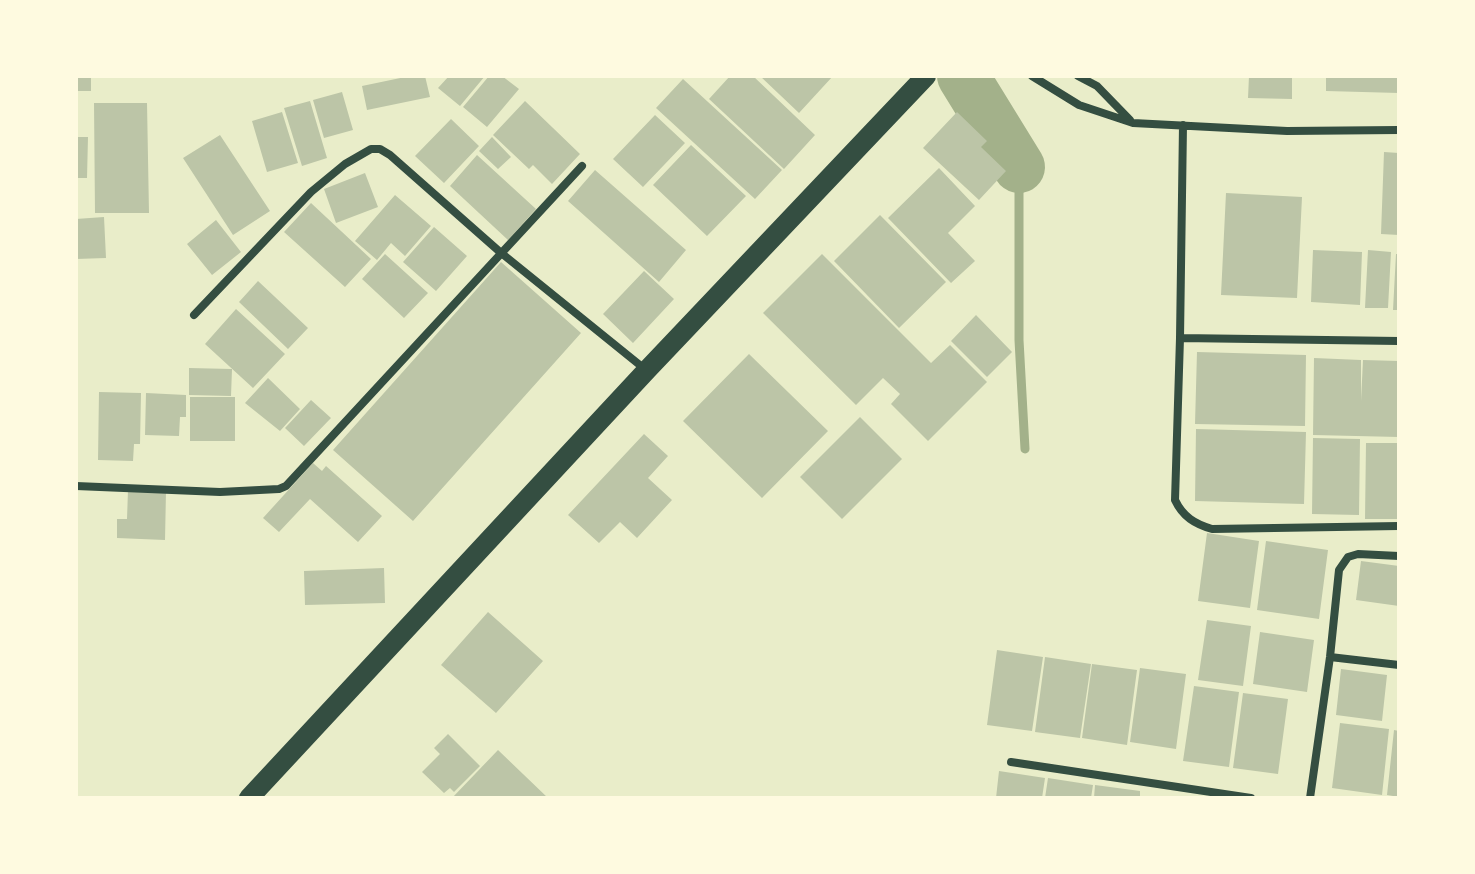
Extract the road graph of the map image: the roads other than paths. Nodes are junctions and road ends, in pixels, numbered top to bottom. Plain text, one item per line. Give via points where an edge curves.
1 (926, 76) edge
2 (1032, 76) edge
3 (1078, 76) edge
4 (1133, 123) junction
5 (1183, 125) junction
6 (1399, 130) edge
7 (582, 166) dead end
8 (500, 252) junction
9 (194, 315) dead end
10 (1180, 338) junction
11 (1399, 341) edge
12 (647, 370) junction
13 (76, 486) edge
14 (1399, 526) edge
15 (1399, 556) edge
16 (1330, 657) junction
17 (1399, 665) edge
18 (1011, 762) dead end
19 (249, 798) edge
20 (1251, 798) edge
21 (1310, 798) edge

1 - 12 main road
2 - 4 street via 1079,105
3 - 4 street via 1097,86
4 - 5 street
5 - 6 street
5 - 10 street
7 - 8 street
8 - 9 street via 390,155 371,149 311,192
8 - 12 street
8 - 13 street via 286,486 220,492
10 - 11 street
10 - 14 street via 1175,500 1184,515 1212,529
12 - 19 main road
15 - 16 street via 1358,554 1342,563
16 - 17 street
16 - 21 street
18 - 20 street

